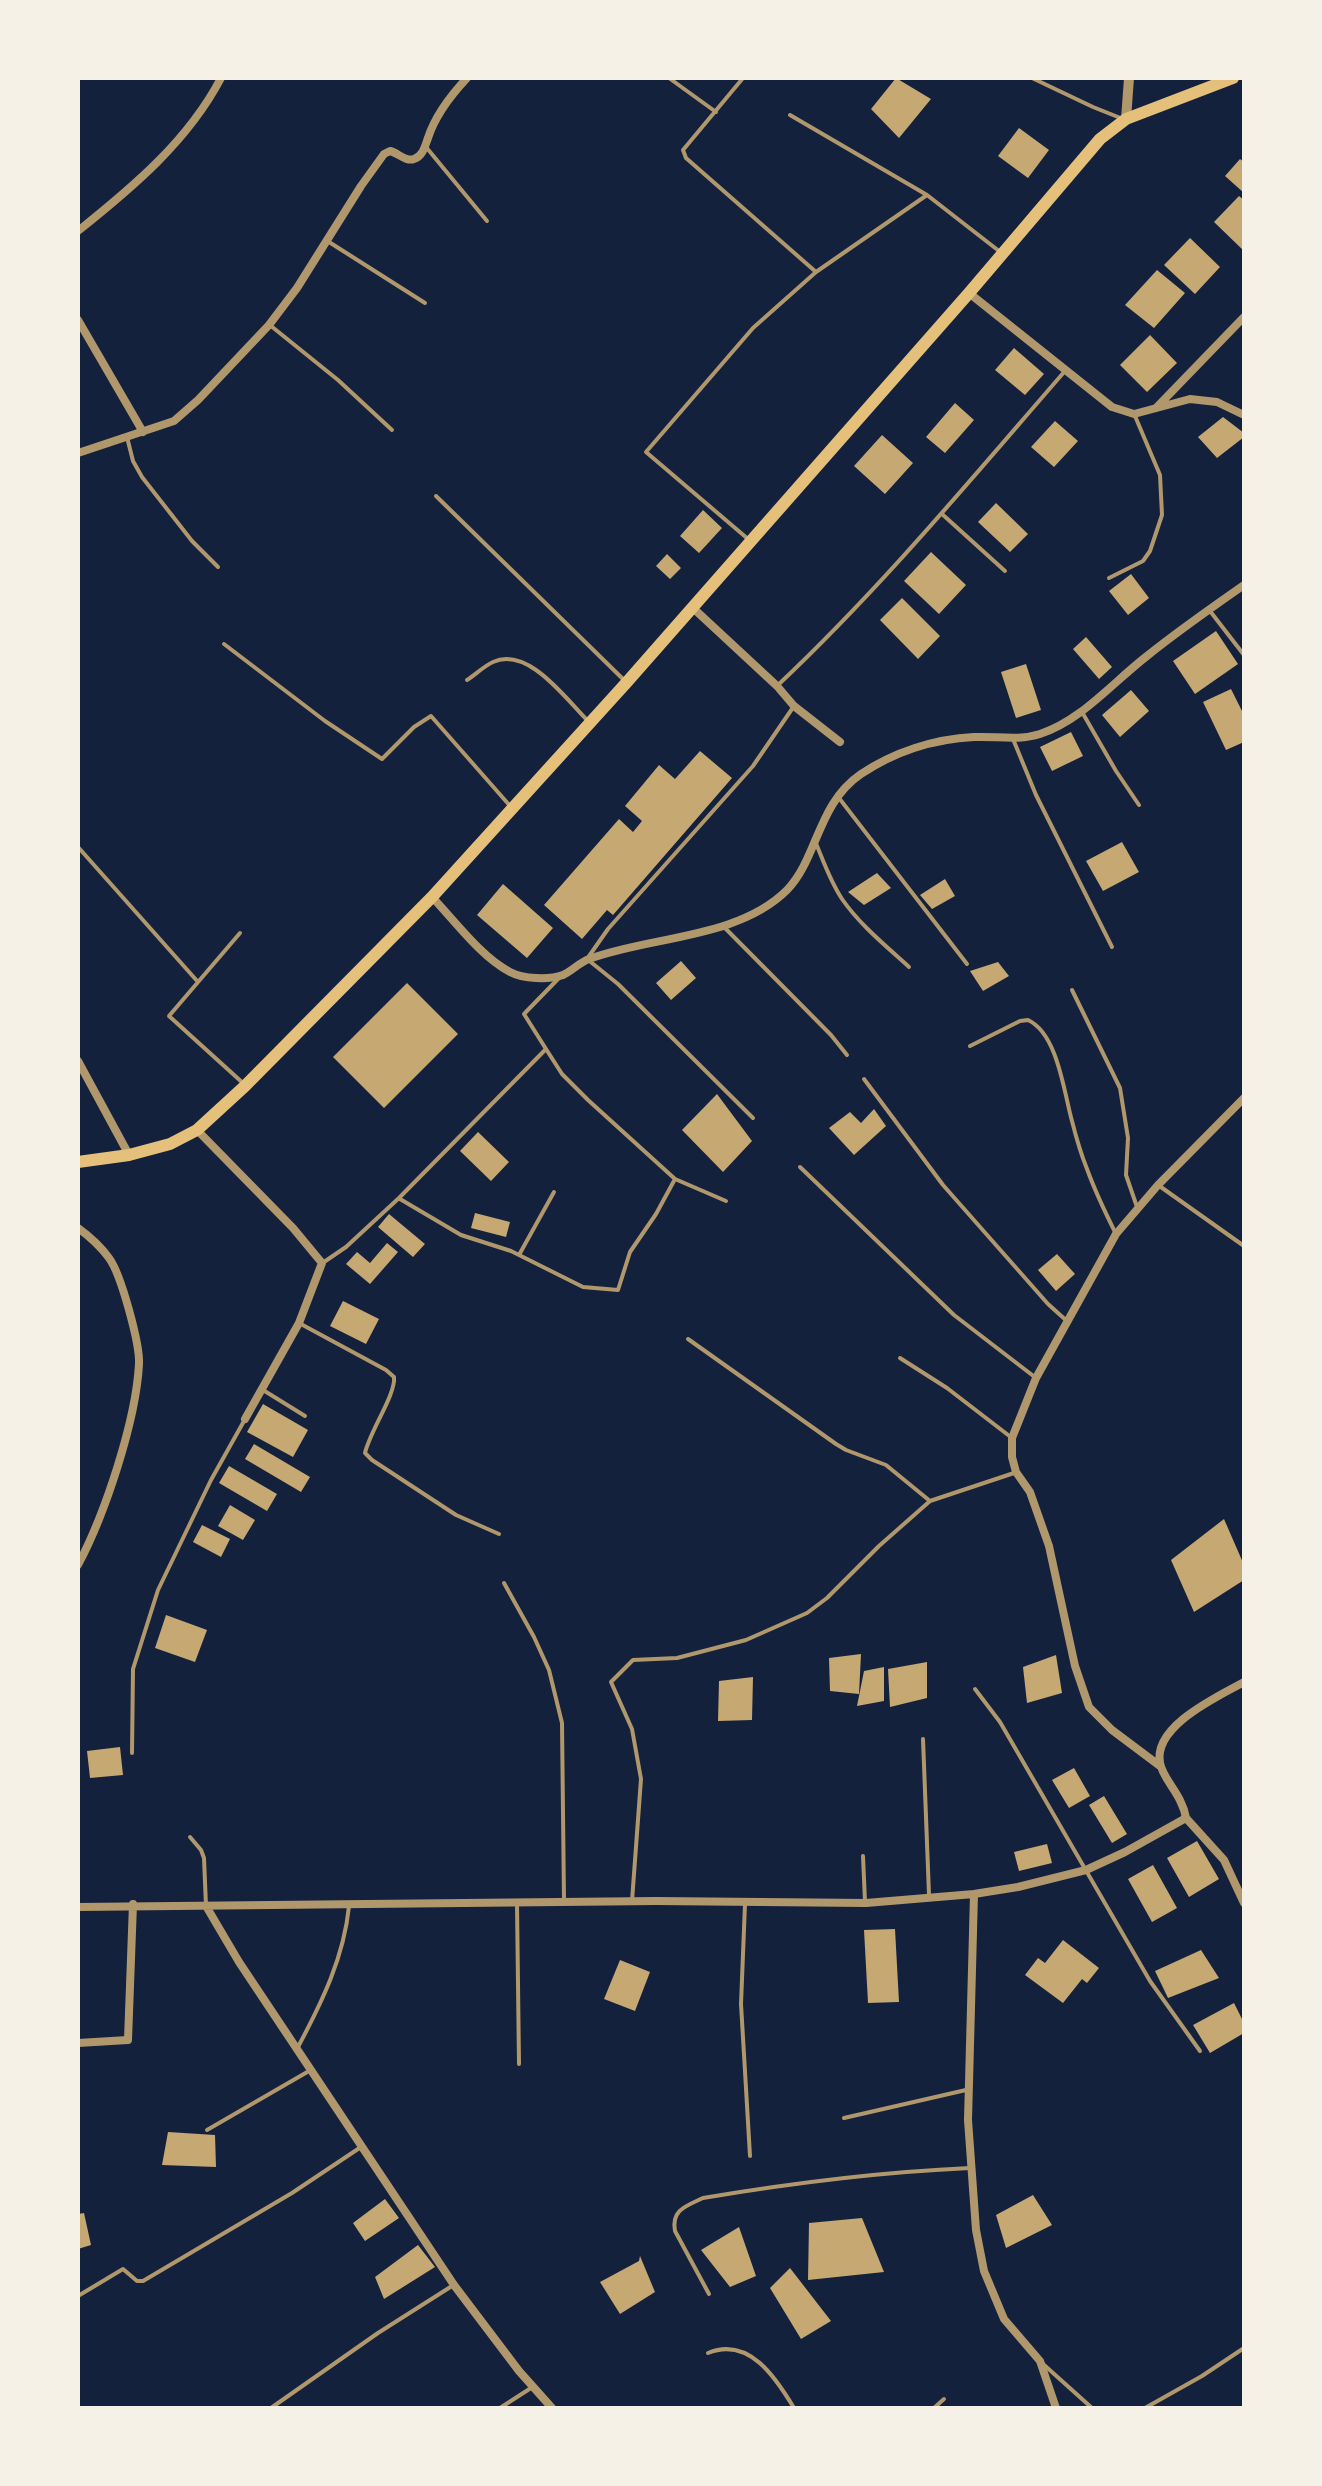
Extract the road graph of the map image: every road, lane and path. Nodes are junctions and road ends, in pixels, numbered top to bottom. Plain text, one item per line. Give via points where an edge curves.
1 (221, 78) edge
2 (467, 78) edge
3 (669, 78) edge
4 (743, 78) edge
5 (1032, 78) edge
6 (1129, 78) edge
7 (1233, 78) edge
8 (716, 112) junction
9 (790, 115) dead end
10 (1126, 119) junction
11 (426, 147) junction
12 (927, 195) junction
13 (487, 221) dead end
14 (78, 231) edge
15 (327, 240) junction
16 (1003, 254) junction
17 (816, 272) junction
18 (969, 293) junction
19 (425, 303) dead end
20 (1244, 317) edge
21 (78, 320) edge
22 (269, 325) junction
23 (1065, 371) junction
24 (1156, 408) junction
25 (1134, 414) junction
26 (1244, 415) edge
27 (392, 430) dead end
28 (143, 432) junction
29 (127, 437) junction
30 (78, 453) edge
31 (436, 496) dead end
32 (941, 513) junction
33 (751, 542) junction
34 (218, 567) dead end
35 (1005, 571) dead end
36 (1109, 578) dead end
37 (1244, 585) edge
38 (693, 608) junction
39 (1209, 609) junction
40 (224, 644) dead end
41 (1244, 655) edge
42 (467, 680) dead end
43 (627, 682) junction
44 (777, 686) junction
45 (794, 706) junction
46 (1082, 712) junction
47 (590, 723) junction
48 (1013, 739) junction
49 (840, 742) dead end
50 (838, 797) junction
51 (1139, 805) dead end
52 (512, 808) junction
53 (814, 838) junction
54 (78, 847) edge
55 (432, 897) junction
56 (722, 926) junction
57 (240, 933) dead end
58 (1112, 947) dead end
59 (587, 959) junction
60 (967, 964) dead end
61 (909, 967) dead end
62 (563, 975) junction
63 (198, 982) junction
64 (1072, 990) dead end
65 (970, 1046) dead end
66 (546, 1049) junction
67 (847, 1055) dead end
68 (78, 1061) edge
69 (864, 1079) dead end
70 (245, 1086) junction
71 (1244, 1098) edge
72 (753, 1118) dead end
73 (197, 1130) junction
74 (129, 1155) junction
75 (78, 1162) edge
76 (800, 1167) dead end
77 (675, 1179) junction
78 (1158, 1185) junction
79 (554, 1192) dead end
80 (399, 1198) junction
81 (726, 1201) dead end
82 (1138, 1209) junction
83 (78, 1228) edge
84 (1116, 1234) junction
85 (1244, 1246) edge
86 (519, 1255) junction
87 (322, 1263) junction
88 (1068, 1322) junction
89 (299, 1323) junction
90 (688, 1339) dead end
91 (900, 1358) dead end
92 (1036, 1378) junction
93 (261, 1388) junction
94 (305, 1416) dead end
95 (245, 1419) joint
96 (1012, 1438) junction
97 (1016, 1472) junction
98 (930, 1501) junction
99 (499, 1534) dead end
100 (78, 1565) edge
101 (504, 1583) dead end
102 (1244, 1682) edge
103 (975, 1689) dead end
104 (923, 1739) dead end
105 (132, 1753) dead end
106 (1160, 1766) junction
107 (1186, 1818) junction
108 (190, 1837) dead end
109 (863, 1856) dead end
110 (1086, 1870) junction
111 (974, 1894) junction
112 (929, 1898) junction
113 (564, 1901) junction
114 (632, 1901) junction
115 (1243, 1901) edge
116 (517, 1902) junction
117 (745, 1902) junction
118 (350, 1903) junction
119 (866, 1903) junction
120 (133, 1904) junction
121 (206, 1906) junction
122 (78, 1907) edge
123 (78, 2043) edge
124 (297, 2048) junction
125 (1200, 2051) dead end
126 (519, 2064) dead end
127 (311, 2070) junction
128 (969, 2090) junction
129 (844, 2118) dead end
130 (207, 2130) dead end
131 (363, 2146) junction
132 (750, 2156) dead end
133 (971, 2168) junction
134 (454, 2285) junction
135 (709, 2294) dead end
136 (78, 2296) edge
137 (1244, 2348) edge
138 (708, 2353) dead end
139 (1040, 2361) junction
140 (533, 2387) junction
141 (944, 2399) dead end
142 (271, 2408) edge
143 (500, 2408) edge
144 (552, 2408) edge
145 (794, 2408) edge
146 (934, 2408) edge
147 (1056, 2408) edge
148 (1092, 2408) edge
149 (1145, 2408) edge

1 - 14 street via 163,157
2 - 11 street via 433,125
3 - 8 lane
4 - 8 lane
5 - 10 lane
6 - 10 street
7 - 10 main road
8 - 17 lane via 683,150 686,158
9 - 12 lane
10 - 16 main road via 1100,139
11 - 13 lane
11 - 15 street via 414,159 384,154
12 - 16 lane
12 - 17 lane
15 - 19 lane
15 - 22 street
16 - 18 main road
17 - 33 lane via 753,328 646,452
18 - 23 street
18 - 33 main road
20 - 24 street
21 - 28 street
22 - 27 lane
22 - 28 street via 186,412
23 - 25 street via 1112,407
23 - 32 lane
24 - 25 street
24 - 26 street via 1190,399 1217,402
25 - 36 lane via 1160,475 1162,515 1143,561
28 - 29 street
29 - 30 street
29 - 34 lane via 142,477
31 - 43 lane
32 - 35 lane
32 - 44 lane
33 - 38 main road
37 - 39 street
38 - 43 main road
38 - 44 street
39 - 41 lane
39 - 46 street
40 - 52 lane via 382,759 431,716
42 - 47 lane via 492,662 521,660
43 - 47 main road
44 - 45 street
45 - 49 street
45 - 59 lane via 753,766
46 - 48 street via 1038,735
46 - 51 lane
47 - 52 main road
48 - 50 street via 977,736 917,747 858,776
48 - 58 lane
50 - 53 street
50 - 60 lane
52 - 55 main road
53 - 56 street via 789,889 774,902
53 - 61 lane via 843,901
54 - 63 lane
55 - 62 street via 511,973 534,978
55 - 70 main road
56 - 59 street
56 - 67 lane
57 - 63 lane
59 - 62 street
59 - 72 lane
62 - 66 lane via 524,1014
63 - 70 lane via 169,1016
64 - 82 lane via 1120,1088 1128,1138 1126,1175
65 - 84 lane via 1020,1021 1040,1029 1058,1065 1072,1125
66 - 77 lane via 562,1074
66 - 80 lane
68 - 74 street
69 - 88 lane via 943,1185
70 - 73 main road
71 - 78 street
73 - 74 main road
73 - 87 street
74 - 75 main road
76 - 92 lane via 954,1315
77 - 81 lane
77 - 86 lane via 630,1252 618,1290 583,1287
78 - 82 street
78 - 85 lane
79 - 86 lane
80 - 86 lane via 461,1235
80 - 87 lane
82 - 84 street
83 - 100 street via 111,1259 129,1308 139,1361 132,1412 91,1541
84 - 88 street
87 - 89 street
88 - 92 street
89 - 93 street
89 - 99 lane via 394,1377 365,1453 456,1515
90 - 98 lane via 836,1444 886,1465
91 - 96 lane
92 - 96 street
93 - 94 lane
93 - 95 street
95 - 105 lane via 158,1590 133,1669
96 - 97 street
97 - 98 lane
97 - 106 street via 1030,1492 1049,1546 1089,1707
98 - 114 lane via 807,1613 746,1640 677,1658 633,1660 611,1682 632,1729 641,1779
101 - 113 lane via 549,1670 562,1723
102 - 106 street via 1170,1730 1160,1750
103 - 110 lane via 1000,1722
104 - 112 lane
106 - 107 street via 1184,1805
107 - 110 street
107 - 115 street via 1224,1860
108 - 121 lane via 204,1858
109 - 119 lane
110 - 111 street
110 - 125 lane via 1150,1981
111 - 112 street
111 - 128 street
112 - 119 street
113 - 114 street
113 - 116 street
114 - 117 street
116 - 118 street
116 - 126 lane
117 - 119 street
117 - 132 lane via 741,2004
118 - 121 street
118 - 124 lane via 339,1957
120 - 121 street
120 - 122 street
120 - 123 street via 128,2040
121 - 124 street
124 - 127 street
127 - 130 lane
127 - 131 street
128 - 129 lane
128 - 133 street
131 - 134 street
131 - 136 lane via 143,2281 123,2269
133 - 135 lane via 826,2179 694,2203 673,2221
133 - 139 street via 984,2271 1004,2319
134 - 140 street
134 - 142 lane
137 - 149 lane
138 - 145 lane via 730,2349 761,2362
139 - 147 street
139 - 148 lane
140 - 143 lane
140 - 144 street
141 - 146 lane

